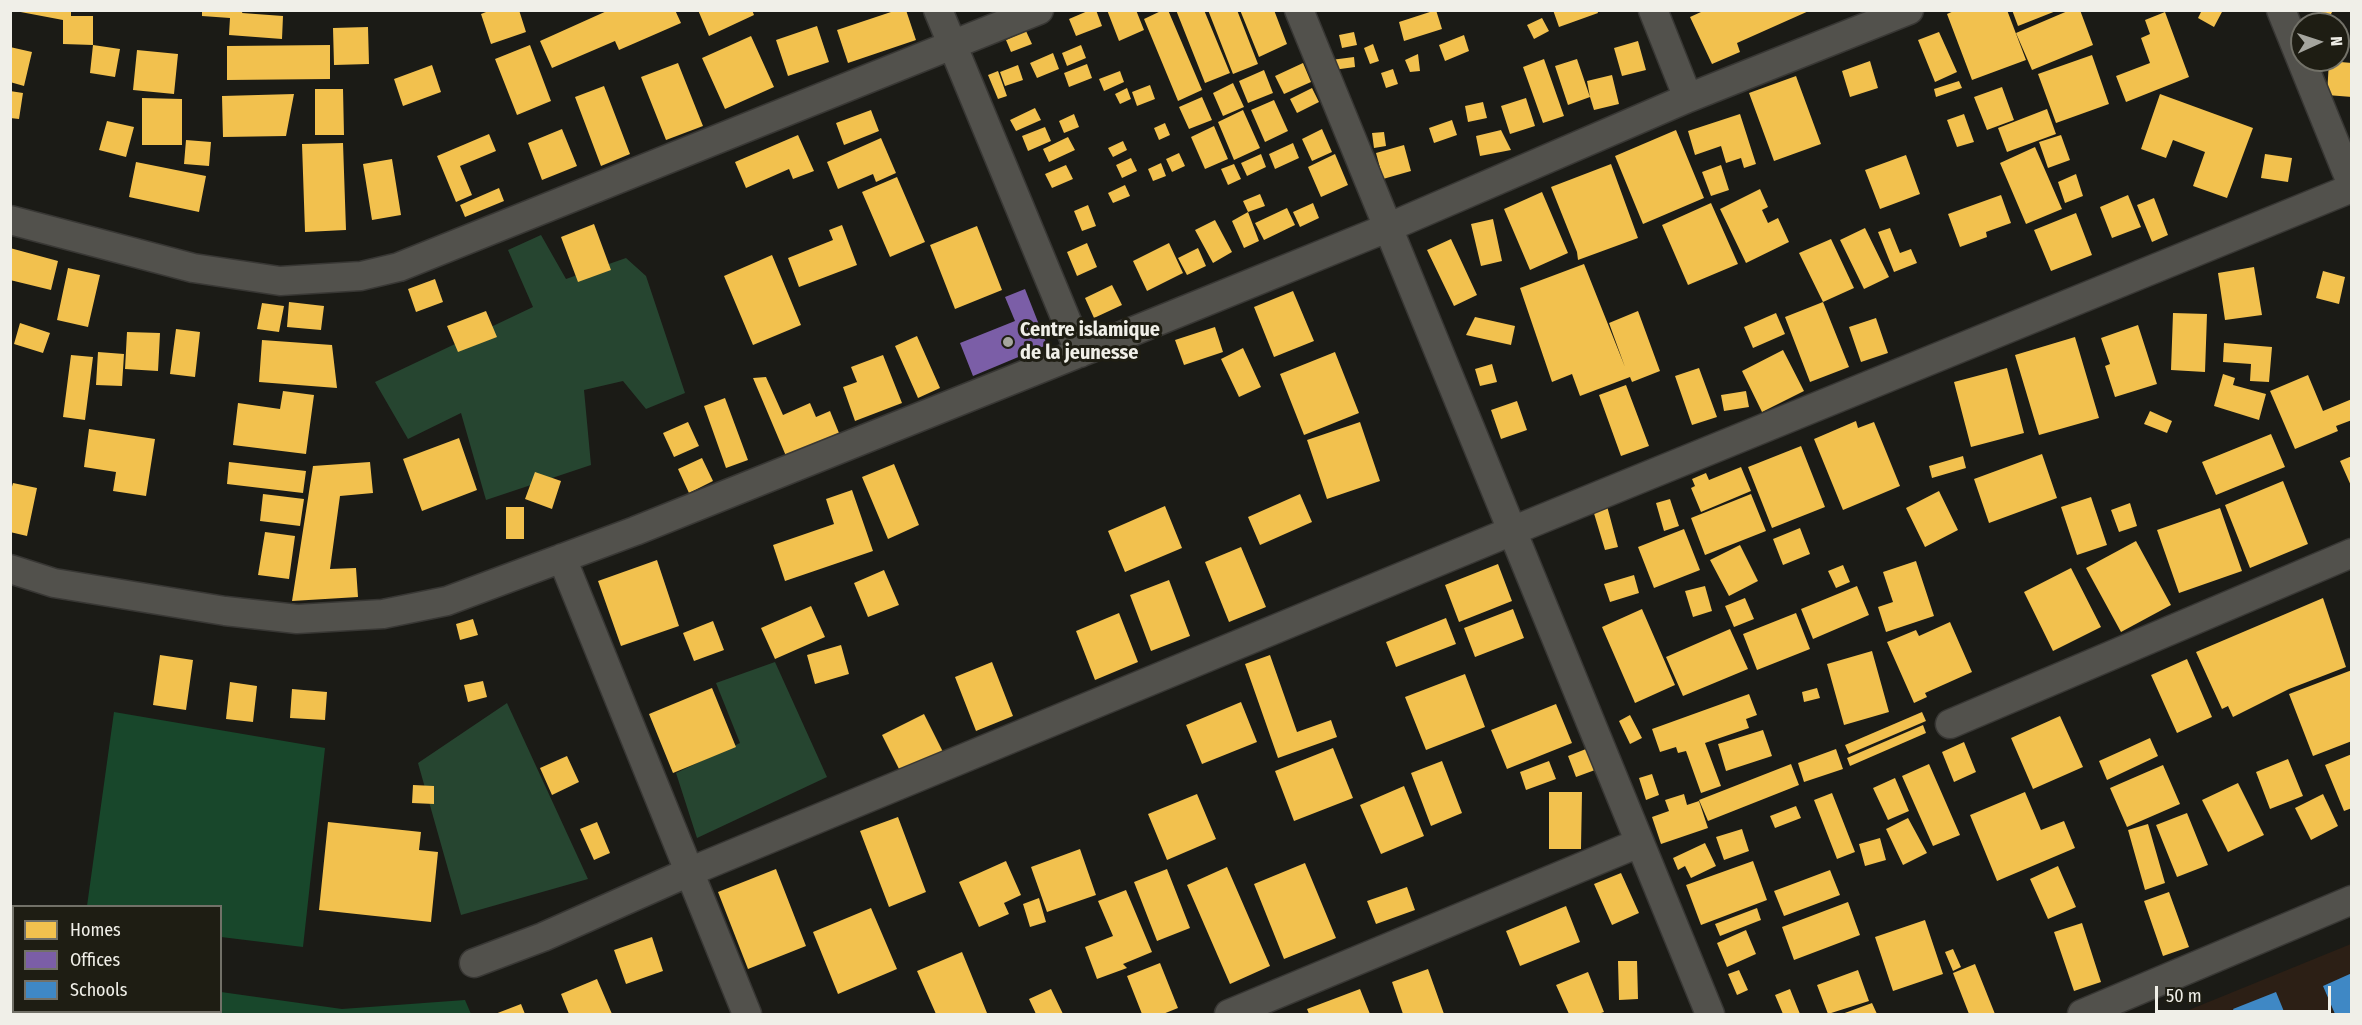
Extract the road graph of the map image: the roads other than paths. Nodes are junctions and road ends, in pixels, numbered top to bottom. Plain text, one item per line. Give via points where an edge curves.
1 (939, 10) edge
2 (1040, 10) edge
3 (1299, 10) edge
4 (1653, 10) edge
5 (1909, 10) edge
6 (2281, 10) edge
7 (953, 46) junction
8 (1688, 98) junction
9 (2352, 187) edge
10 (10, 220) edge
11 (1388, 228) junction
12 (1080, 353) junction
13 (1512, 531) junction
14 (2352, 553) edge
15 (562, 558) junction
16 (10, 569) edge
17 (1950, 724) dead end
18 (1639, 843) junction
19 (689, 872) junction
20 (2352, 900) edge
21 (474, 963) dead end
22 (747, 1014) edge
23 (1229, 1014) edge
24 (1710, 1014) edge
25 (2082, 1014) edge

1 - 7 street
2 - 7 street
3 - 11 street
4 - 8 street
5 - 8 street
6 - 9 street
7 - 10 street via 399,267 361,276 280,281 234,275
7 - 12 street
8 - 11 street
9 - 13 street
11 - 12 street
11 - 13 street
12 - 15 street
13 - 18 street
13 - 19 street
14 - 17 street
15 - 16 street via 447,601 383,614 297,619 54,583
15 - 19 street
18 - 23 street
18 - 24 street
19 - 21 street
19 - 22 street
20 - 25 street

